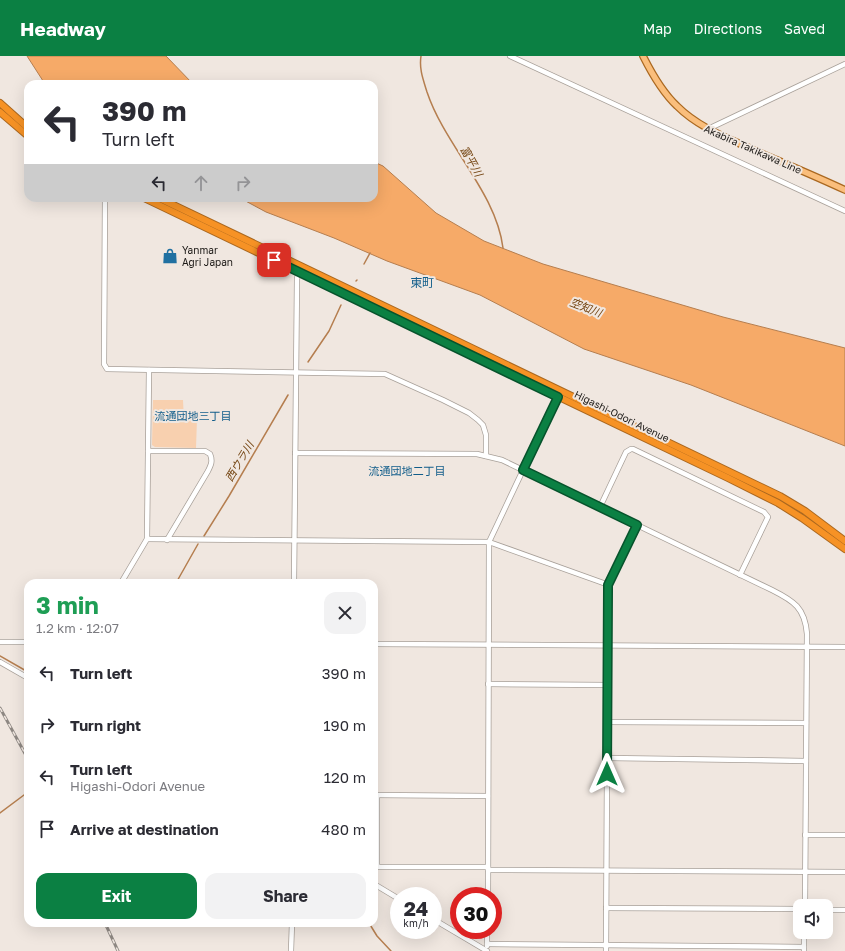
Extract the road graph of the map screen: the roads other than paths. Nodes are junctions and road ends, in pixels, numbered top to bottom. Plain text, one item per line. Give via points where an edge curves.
1 (510, 56) edge
2 (643, 56) edge
3 (845, 64) edge
4 (0, 103) edge
5 (0, 112) edge
6 (24, 124) edge
7 (708, 129) junction
8 (24, 133) edge
9 (845, 190) edge
10 (105, 202) edge
11 (153, 202) edge
12 (167, 202) edge
13 (845, 211) edge
14 (299, 269) junction
15 (149, 370) junction
16 (296, 372) junction
17 (559, 394) junction
18 (148, 451) junction
19 (295, 453) junction
20 (486, 456) junction
21 (523, 470) junction
22 (600, 507) junction
23 (637, 525) junction
24 (147, 539) junction
25 (167, 540) junction
26 (294, 541) junction
27 (845, 541) edge
28 (489, 542) junction
29 (845, 549) edge
30 (740, 575) junction
31 (123, 579) edge
32 (294, 579) edge
33 (608, 585) junction
34 (0, 642) edge
35 (24, 642) edge
36 (378, 644) edge
37 (489, 645) junction
38 (608, 646) junction
39 (806, 647) junction
40 (845, 648) edge
41 (0, 662) edge
42 (24, 676) edge
43 (488, 684) junction
44 (608, 685) junction
45 (608, 722) junction
46 (806, 723) junction
47 (608, 758) junction
48 (806, 761) junction
49 (378, 795) edge
50 (488, 796) junction
51 (805, 834) junction
52 (845, 835) edge
53 (378, 867) edge
54 (488, 868) junction
55 (607, 871) junction
56 (805, 872) junction
57 (845, 872) edge
58 (378, 886) edge
59 (488, 887) edge
60 (390, 894) edge
61 (805, 899) edge
62 (606, 908) junction
63 (793, 909) edge
64 (833, 910) edge
65 (845, 910) edge
66 (442, 924) edge
67 (292, 927) edge
68 (487, 939) edge
69 (487, 944) junction
70 (606, 945) junction
71 (804, 949) edge
72 (291, 951) edge
73 (487, 951) edge
74 (606, 951) edge

1 - 13 street
2 - 7 main road, Akabira Takikawa Line via 669,98
3 - 7 street
4 - 6 highway
5 - 8 highway
7 - 9 main road, Akabira Takikawa Line
10 - 15 street via 104,364 110,370
11 - 14 highway, Higashi-Odori Avenue
12 - 14 highway, Higashi-Odori Avenue
14 - 16 street
14 - 17 highway, Higashi-Odori Avenue
15 - 16 street
15 - 18 street
16 - 19 street
16 - 20 street via 380,373 395,378 478,420 483,425 486,435
17 - 21 street
17 - 27 highway, Higashi-Odori Avenue via 780,496 804,510
17 - 29 highway, Higashi-Odori Avenue via 778,503
18 - 24 street
18 - 25 street via 205,452 212,458 208,472
19 - 20 street
19 - 26 street
20 - 21 street
21 - 22 street
21 - 28 street
22 - 23 street
22 - 30 street via 626,452 633,449 764,512 768,517
23 - 30 street
23 - 33 street
24 - 25 street
24 - 31 street
25 - 26 street
26 - 28 street
26 - 32 street
28 - 33 street
28 - 37 street
30 - 39 street via 789,598 804,617
33 - 38 street
34 - 35 street
36 - 37 street
37 - 38 street
37 - 43 street
38 - 39 street
38 - 44 street
39 - 40 street
39 - 46 street
41 - 42 street
43 - 44 street
43 - 50 street
44 - 45 street
45 - 46 street
45 - 47 street
46 - 48 street
47 - 48 street
47 - 55 street
48 - 51 street
49 - 50 street
50 - 54 street
51 - 52 street
51 - 56 street
53 - 54 street
54 - 55 street
54 - 59 street
55 - 56 street
55 - 62 street
56 - 57 street
56 - 61 street
58 - 60 street
62 - 63 street
62 - 70 street
64 - 65 street
66 - 73 street
67 - 72 street
68 - 69 street
69 - 70 street
69 - 73 street
70 - 71 street
70 - 74 street

